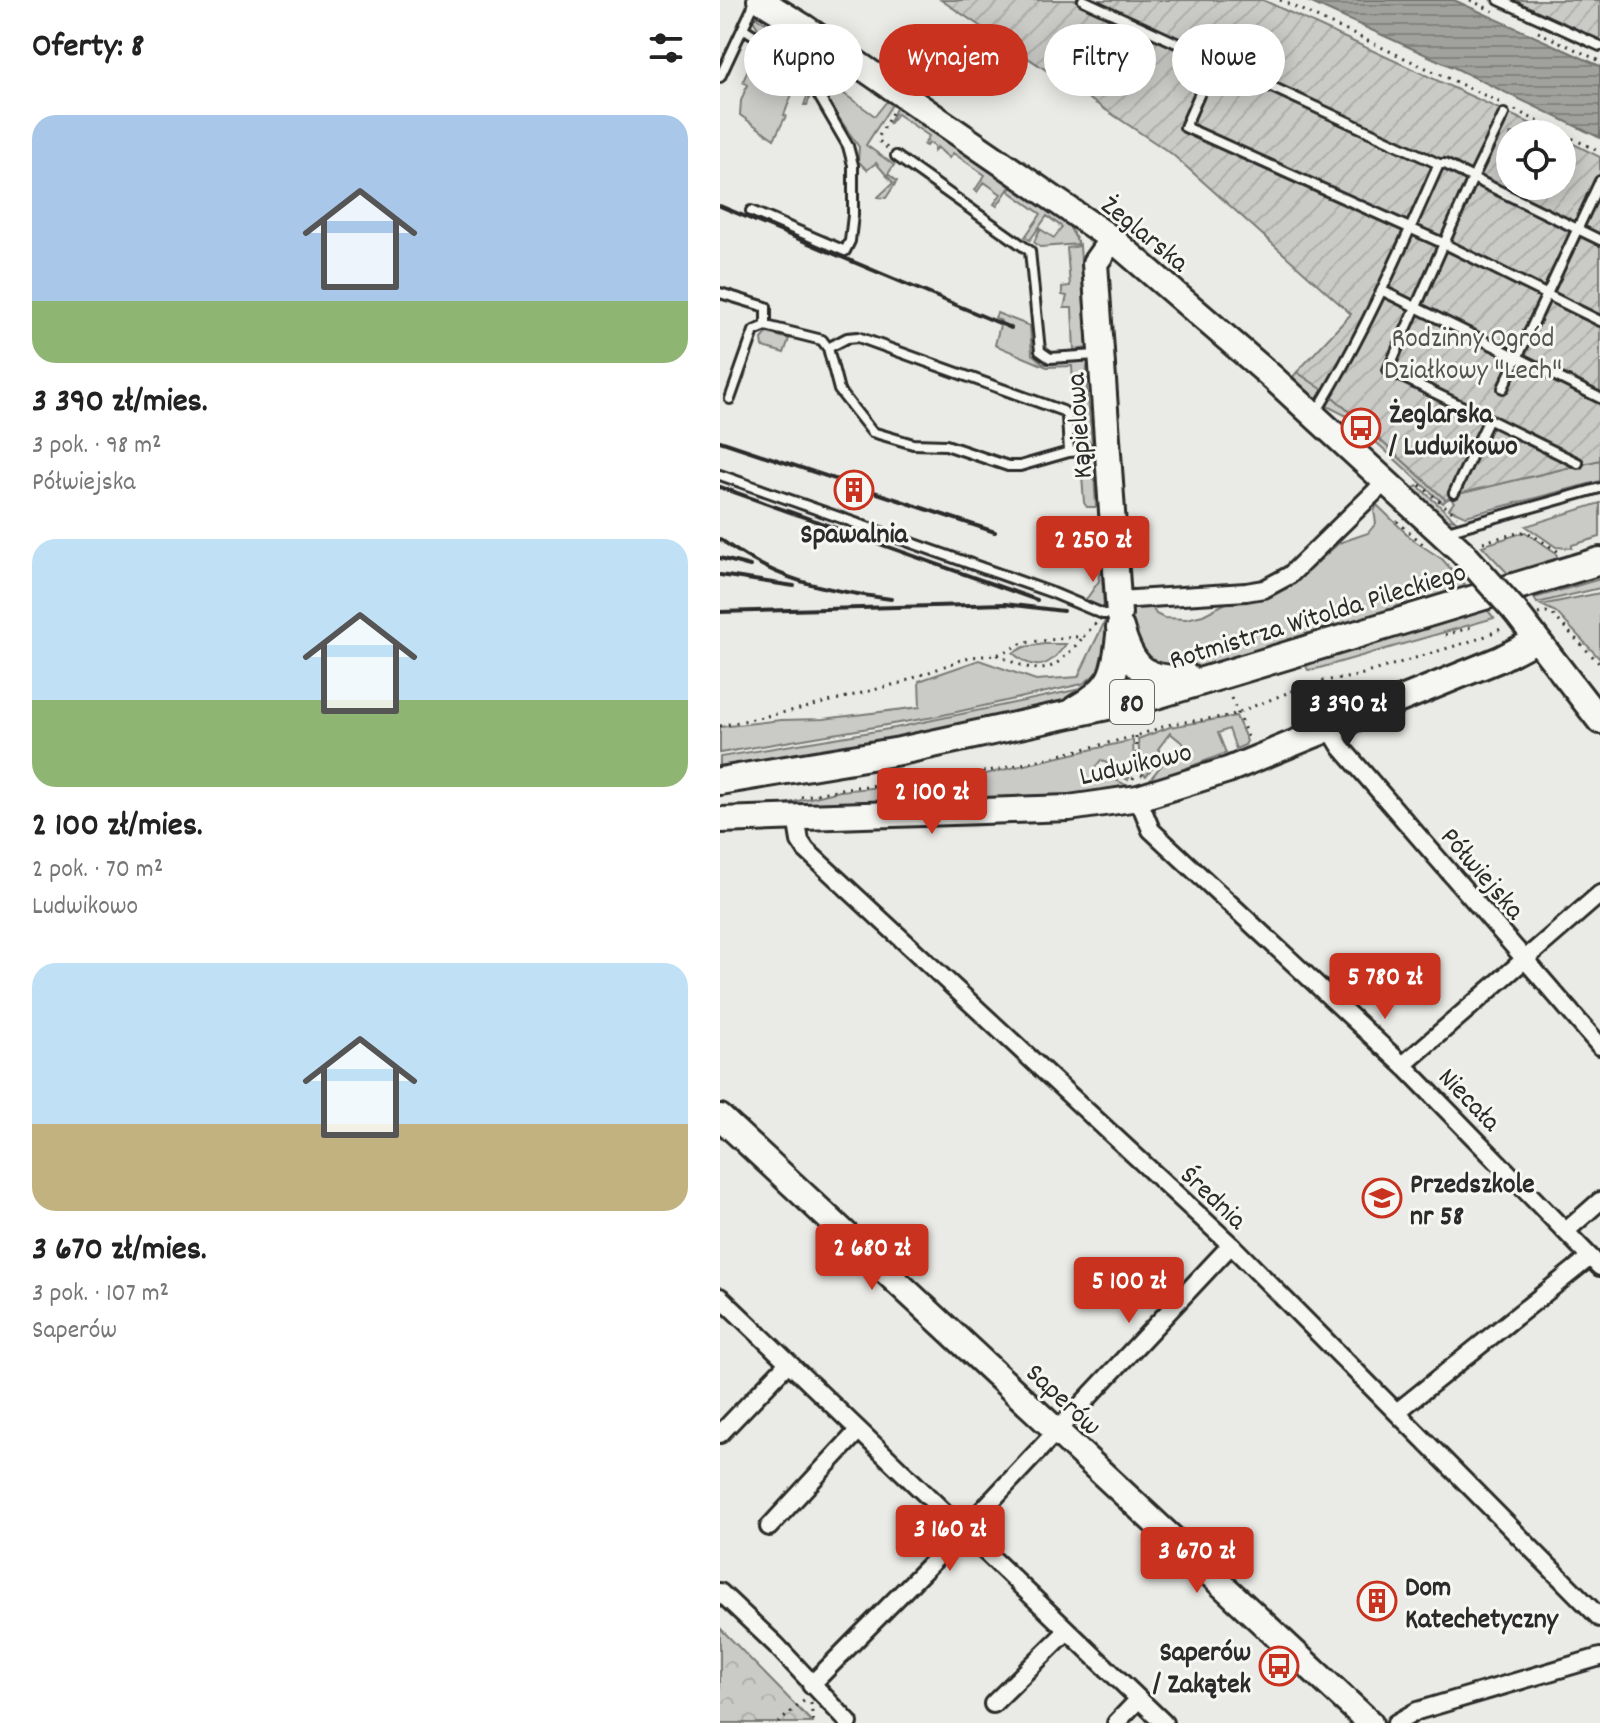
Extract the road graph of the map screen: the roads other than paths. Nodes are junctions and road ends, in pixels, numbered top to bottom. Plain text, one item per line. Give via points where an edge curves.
1 (1083, 0) edge
2 (1499, 0) edge
3 (761, 1) edge
4 (743, 28) junction
5 (1172, 41) edge
6 (1600, 46) edge
7 (720, 77) edge
8 (1285, 94) edge
9 (1199, 96) edge
10 (1504, 114) dead end
11 (896, 156) road end
12 (1439, 164) junction
13 (1473, 178) junction
14 (1600, 181) edge
15 (751, 211) dead end
16 (1410, 229) junction
17 (1577, 229) junction
18 (1112, 239) junction
19 (1600, 240) edge
20 (1445, 244) junction
21 (1383, 291) junction
22 (720, 293) edge
23 (1547, 294) junction
24 (1416, 307) junction
25 (1600, 321) edge
26 (766, 326) junction
27 (828, 348) junction
28 (1101, 354) junction
29 (1517, 357) junction
30 (1503, 388) dead end
31 (1600, 398) edge
32 (730, 399) dead end
33 (1314, 415) junction
34 (1489, 419) junction
35 (1108, 449) junction
36 (1069, 452) junction
37 (1578, 463) dead end
38 (720, 475) edge
39 (1387, 480) junction
40 (1600, 488) edge
41 (1454, 493) dead end
42 (1443, 532) junction
43 (1600, 561) edge
44 (1115, 614) junction
45 (1523, 624) junction
46 (1240, 671) junction
47 (1318, 691) dead end
48 (1051, 720) junction
49 (1600, 721) edge
50 (1322, 725) junction
51 (720, 781) edge
52 (1138, 798) junction
53 (794, 808) junction
54 (720, 820) edge
55 (1600, 894) edge
56 (1525, 960) junction
57 (1600, 1046) edge
58 (1403, 1065) junction
59 (720, 1117) edge
60 (1600, 1201) edge
61 (1566, 1231) junction
62 (1231, 1245) junction
63 (1595, 1262) edge
64 (720, 1297) edge
65 (788, 1363) junction
66 (1398, 1411) junction
67 (858, 1431) junction
68 (1057, 1431) junction
69 (720, 1434) edge
70 (769, 1527) dead end
71 (963, 1531) junction
72 (720, 1592) edge
73 (1600, 1618) edge
74 (1067, 1631) junction
75 (1600, 1657) edge
76 (811, 1690) junction
77 (1139, 1699) junction
78 (993, 1704) dead end
79 (849, 1723) edge
80 (1116, 1723) edge
81 (1164, 1723) edge
82 (1370, 1723) edge
83 (1396, 1723) edge

1 - 5 lane
2 - 6 lane
3 - 4 lane
3 - 18 street, Żeglarska
4 - 7 lane
4 - 15 lane via 801,65 848,146 853,165 853,215 845,251
8 - 12 lane
9 - 16 lane via 1185,127
10 - 13 lane
11 - 28 lane via 1030,251 1040,351 1050,358
12 - 13 lane
12 - 16 lane
13 - 17 lane
13 - 20 lane
14 - 17 lane
16 - 20 lane
16 - 21 lane
17 - 19 lane
17 - 23 lane
18 - 28 street, Kąpielowa via 1095,263
18 - 33 street, Żeglarska
20 - 23 lane
20 - 24 lane
21 - 24 lane
21 - 33 lane
22 - 26 lane via 766,307
23 - 25 lane
23 - 29 lane
24 - 29 lane
24 - 34 lane via 1388,370
26 - 27 lane via 822,340
26 - 32 lane via 754,331
27 - 36 lane via 858,337 1063,411
27 - 36 lane via 839,390 872,432 913,444 946,445 1008,466
28 - 35 street, Kąpielowa
29 - 30 lane
29 - 31 lane
33 - 39 street, Żeglarska
34 - 37 lane
34 - 41 lane
35 - 36 lane
35 - 44 street, Kąpielowa
38 - 44 lane
39 - 42 street, Żeglarska
39 - 44 street via 1290,575 1264,589
40 - 42 lane
42 - 45 street, Żeglarska, bridge via 1472,547
43 - 46 main road, Rotmistrza Witolda Pileckiego / 80
44 - 46 main road via 1133,662 1150,675 1169,680
44 - 48 main road via 1116,668 1107,686
45 - 49 street
45 - 50 street, Ludwikowo via 1500,659
46 - 48 main road, Rotmistrza Witolda Pileckiego / 80
47 - 50 lane
48 - 51 main road, Rotmistrza Witolda Pileckiego / 80
50 - 52 street, Ludwikowo via 1228,770
50 - 56 street, Półwiejska
52 - 53 street, Ludwikowo via 1069,808
52 - 58 street, Niecała via 1151,830
53 - 54 street, Ludwikowo
53 - 62 street, Średnia via 806,850
55 - 56 street
56 - 57 street, Półwiejska
56 - 58 street
58 - 61 street, Niecała
59 - 68 street, Saperów
60 - 61 street
61 - 63 street, Niecała
62 - 66 street, Średnia
62 - 68 street
63 - 66 street
64 - 65 street
65 - 67 street
65 - 69 street
66 - 73 street, Średnia
67 - 70 street
67 - 71 street
68 - 71 street
68 - 82 street, Saperów
71 - 74 street
71 - 76 street
72 - 76 street via 776,1645
74 - 77 street
74 - 78 street
75 - 83 street via 1417,1711
76 - 79 street
77 - 80 street
77 - 81 street

